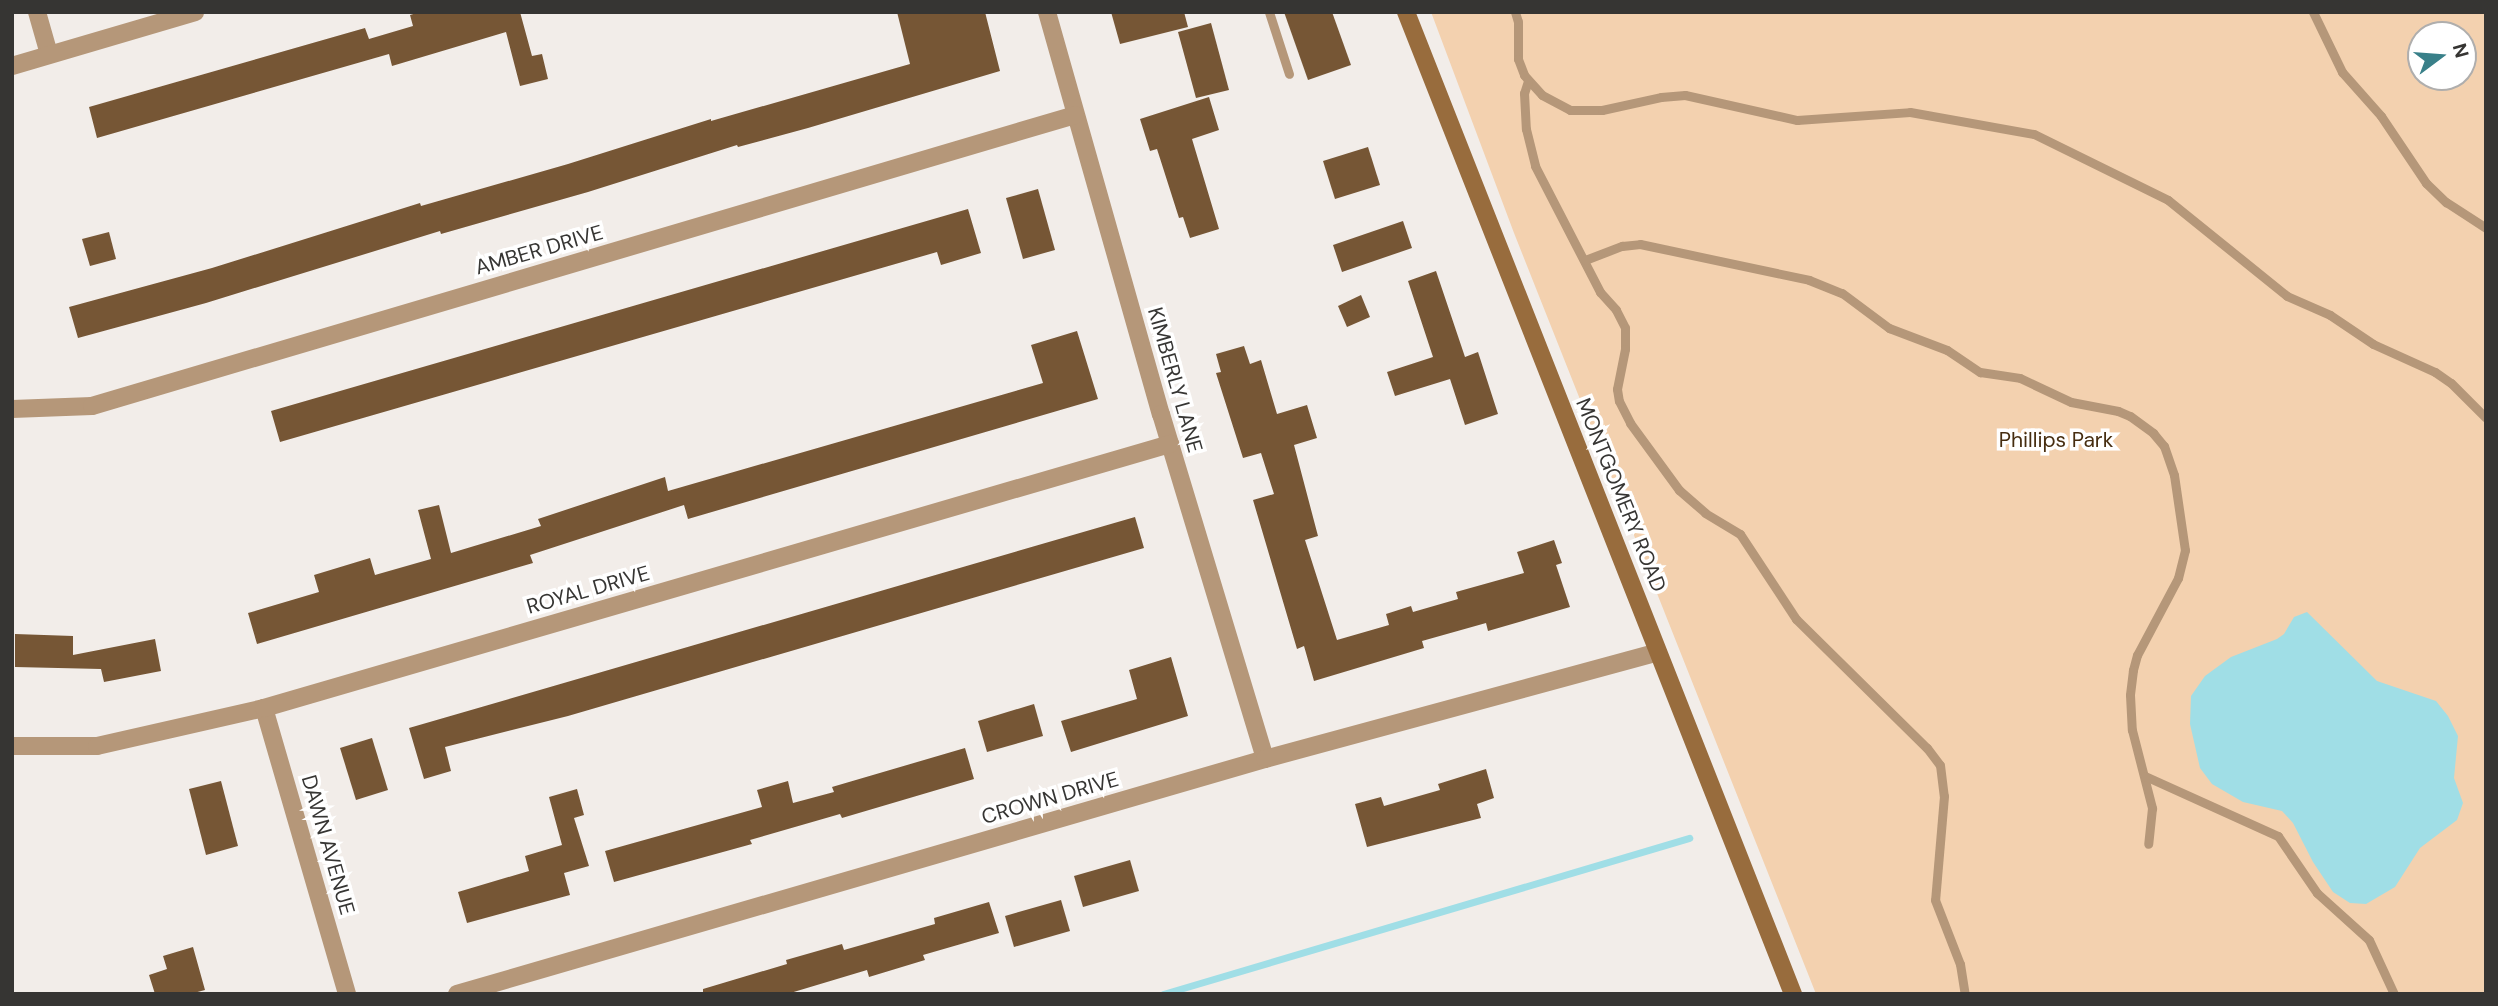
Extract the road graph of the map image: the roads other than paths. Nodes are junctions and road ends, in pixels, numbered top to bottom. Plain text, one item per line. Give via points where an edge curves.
1 (37, 12) edge
2 (195, 12) edge
3 (1047, 12) edge
4 (1269, 12) edge
5 (1406, 12) edge
6 (1515, 12) edge
7 (2313, 12) edge
8 (49, 54) junction
9 (12, 66) edge
10 (1289, 74) dead end
11 (1528, 81) junction
12 (1075, 115) junction
13 (2486, 228) edge
14 (1585, 260) junction
15 (12, 409) edge
16 (2486, 418) edge
17 (1170, 444) junction
18 (1658, 652) junction
19 (264, 708) junction
20 (12, 746) edge
21 (1265, 759) junction
22 (2145, 776) junction
23 (2148, 844) dead end
24 (347, 994) edge
25 (457, 994) edge
26 (1793, 994) edge
27 (1965, 994) edge
28 (2394, 994) edge

1 - 8 street
2 - 8 street
3 - 12 street, KIMBERLY LANE
4 - 10 lane
5 - 18 street, MONTGOMERY ROAD
6 - 11 lane via 1518,60
7 - 13 lane via 2342,72 2381,116 2426,183
8 - 9 street
11 - 14 lane via 1524,93 1528,146 1546,190
11 - 16 lane via 1550,101 1579,111 1685,95 1797,120 1910,112 2034,134 2168,200 2287,296 2330,315 2397,357 2435,372
12 - 15 street, AMBER DRIVE via 92,406
12 - 17 street, KIMBERLY LANE
14 - 22 lane via 1640,244 1809,280 1842,293 1889,328 1947,350 1980,372 2020,378 2071,402 2118,411 2145,425 2169,456 2185,550 2178,578 2133,670 2130,712
14 - 27 lane via 1625,328 1617,389 1630,423 1679,491 1740,534 1787,608 1940,765 1944,796 1935,900 1960,964
17 - 19 street, ROYAL DRIVE
17 - 21 street, KIMBERLY LANE
18 - 21 street, CROWN DRIVE
18 - 26 street, MONTGOMERY ROAD
19 - 20 street, ROYAL DRIVE via 97,746
19 - 24 street, DAWN AVENUE
21 - 25 street, CROWN DRIVE
22 - 23 lane via 2152,808
22 - 28 lane via 2278,836 2317,893 2369,940

